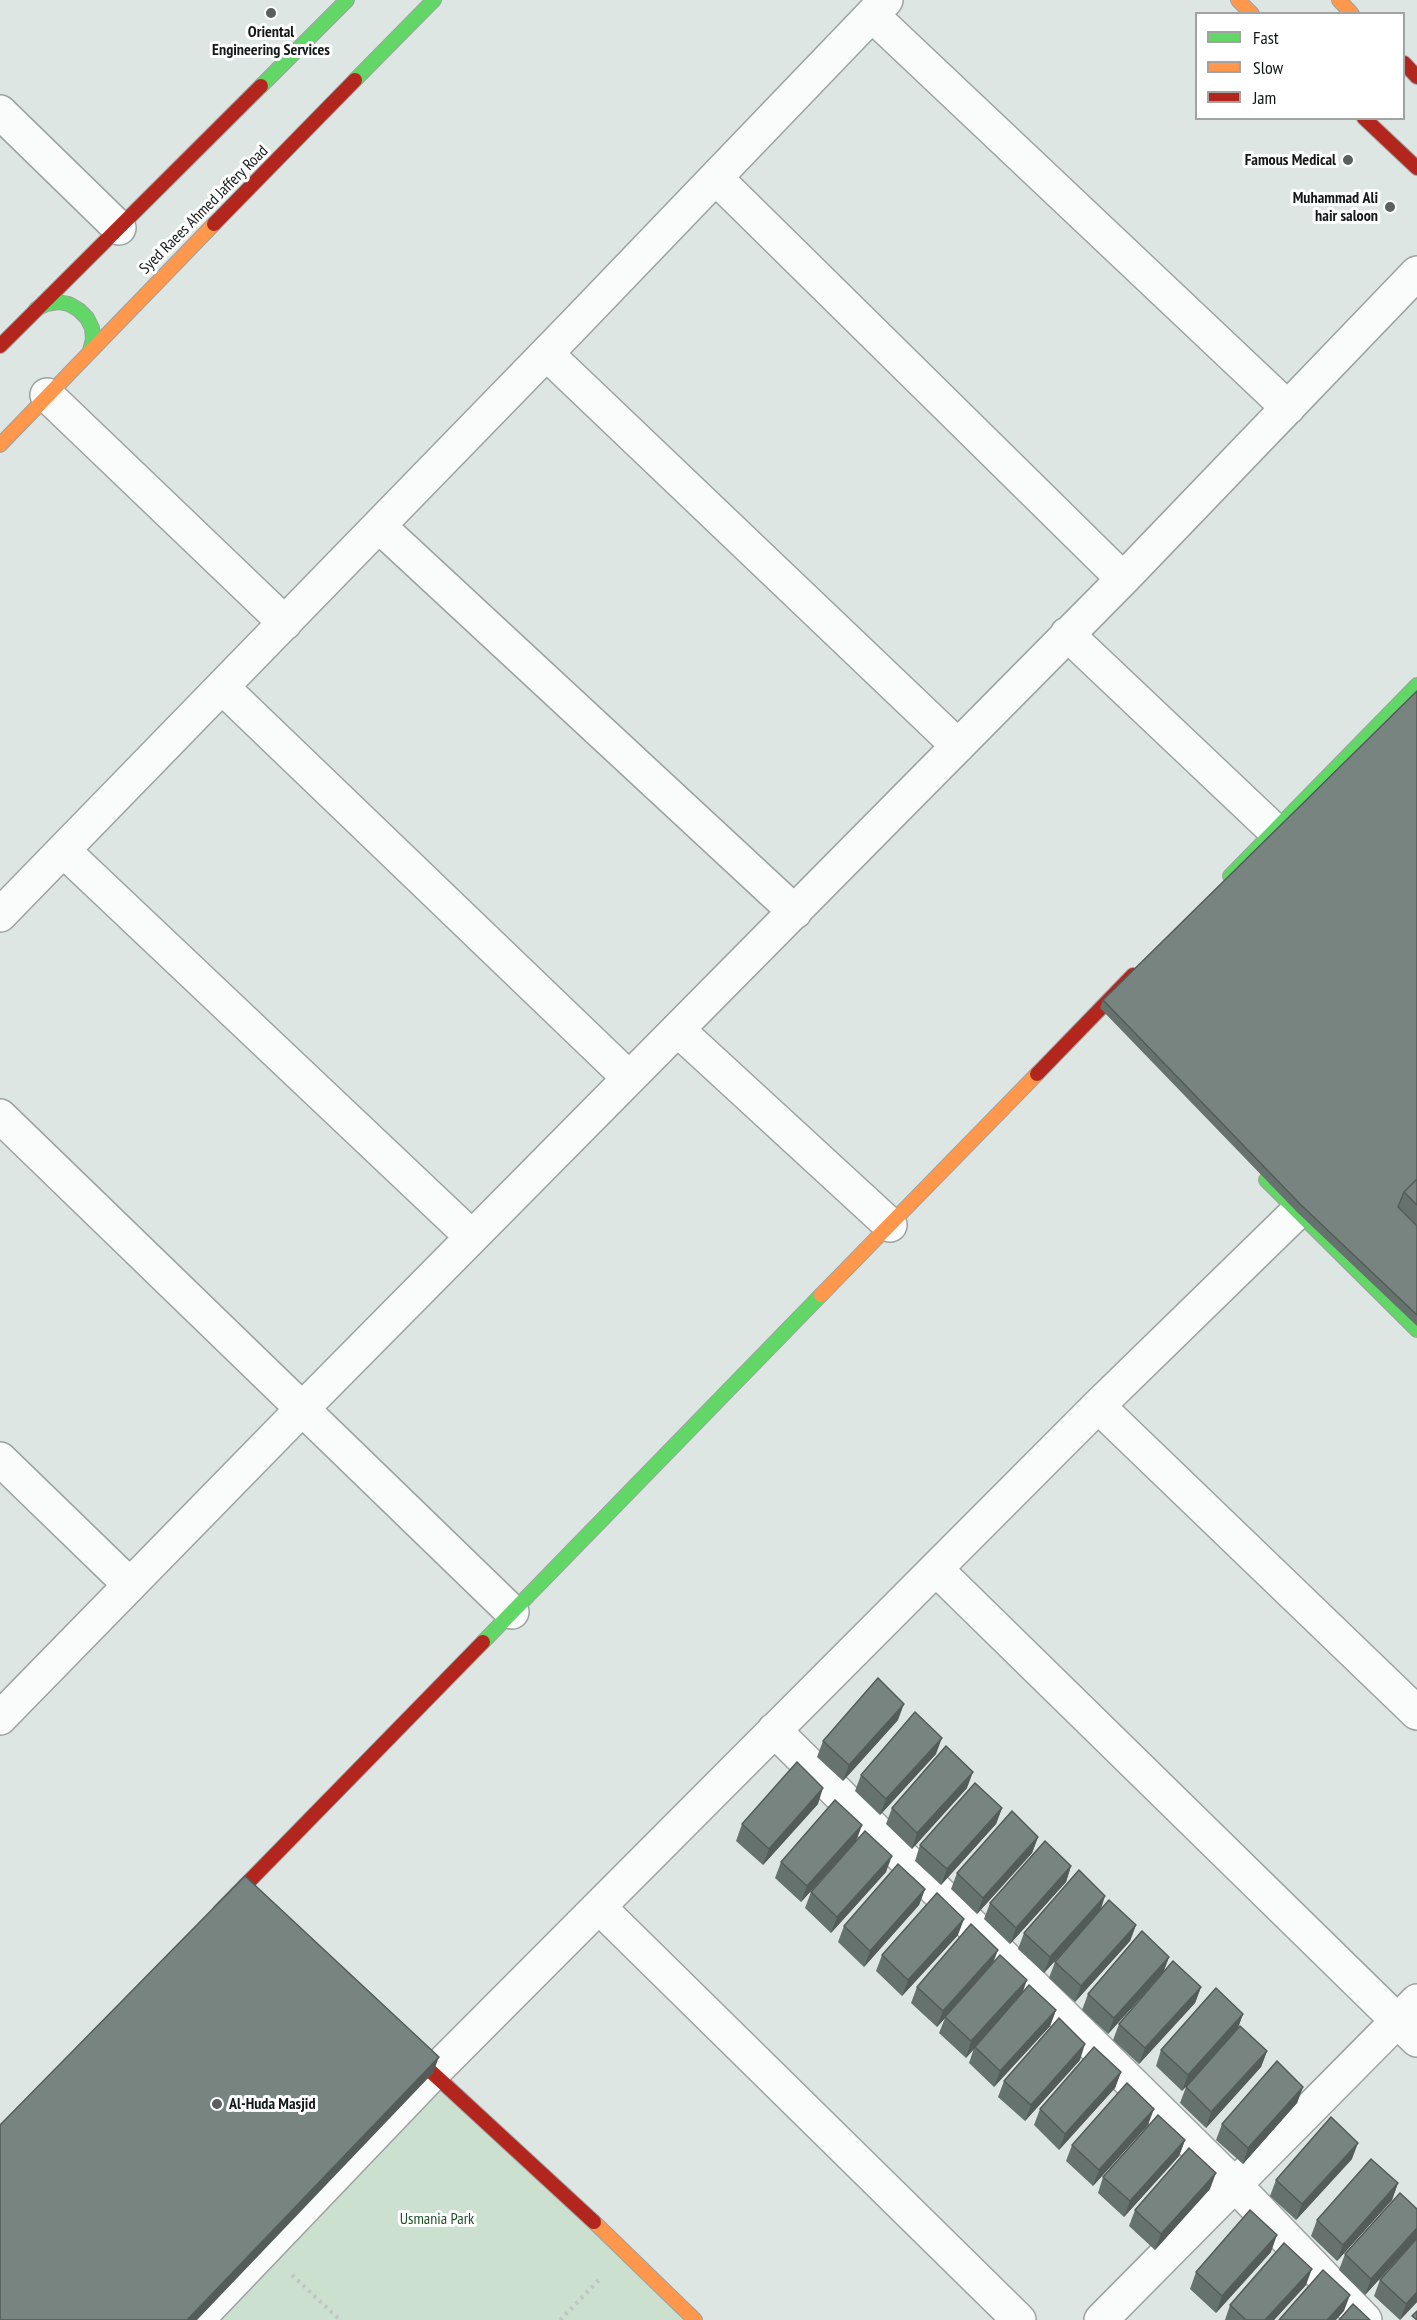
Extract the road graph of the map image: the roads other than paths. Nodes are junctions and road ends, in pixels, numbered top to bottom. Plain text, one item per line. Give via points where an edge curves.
1 (346, 0) edge
2 (434, 0) edge
3 (1238, 0) edge
4 (1339, 0) edge
5 (879, 7) edge
6 (1250, 12) edge
7 (1351, 12) edge
8 (1405, 64) edge
9 (1417, 76) edge
10 (0, 112) edge
11 (1366, 120) edge
12 (1417, 168) edge
13 (716, 178) junction
14 (119, 228) junction
15 (92, 255) junction
16 (1417, 273) edge
17 (89, 279) dead end
18 (111, 305) dead end
19 (134, 305) junction
20 (36, 309) junction
21 (0, 346) edge
22 (90, 351) junction
23 (547, 354) junction
24 (47, 395) junction
25 (1288, 408) junction
26 (0, 445) edge
27 (379, 526) junction
28 (1123, 579) junction
29 (285, 623) junction
30 (1067, 634) junction
31 (1417, 684) edge
32 (222, 687) junction
33 (958, 746) junction
34 (1275, 831) junction
35 (63, 850) junction
36 (1217, 890) edge
37 (795, 912) junction
38 (0, 915) edge
39 (1142, 966) edge
40 (678, 1030) junction
41 (629, 1078) junction
42 (0, 1116) edge
43 (1256, 1169) edge
44 (1297, 1212) junction
45 (890, 1225) junction
46 (472, 1237) junction
47 (1417, 1330) edge
48 (1098, 1406) junction
49 (302, 1409) junction
50 (0, 1459) edge
51 (936, 1569) junction
52 (130, 1585) junction
53 (512, 1612) junction
54 (1417, 1713) edge
55 (0, 1718) edge
56 (774, 1730) junction
57 (599, 1907) junction
58 (206, 1925) edge
59 (1411, 2020) edge
60 (391, 2034) edge
61 (433, 2073) junction
62 (1235, 2185) junction
63 (197, 2320) edge
64 (695, 2320) edge
65 (1019, 2320) edge
66 (1101, 2320) edge
67 (1365, 2320) edge

1 - 14 street
2 - 19 street, Syed Raees Ahmed Jaffery Road
3 - 6 street
4 - 7 street
5 - 13 street
5 - 25 street
8 - 9 street
10 - 14 street
11 - 12 street
13 - 23 street
13 - 28 street
14 - 15 street
15 - 17 street
15 - 20 street
16 - 25 street
18 - 19 street
19 - 22 street, Syed Raees Ahmed Jaffery Road
20 - 21 street
20 - 22 street via 58,302 79,310 92,328
22 - 24 street, Syed Raees Ahmed Jaffery Road
23 - 27 street
23 - 33 street
24 - 26 street, Syed Raees Ahmed Jaffery Road
24 - 29 street
25 - 28 street
27 - 29 street
27 - 37 street
28 - 30 street
29 - 32 street
30 - 33 street
30 - 34 street
31 - 34 street
32 - 35 street
32 - 41 street
33 - 37 street
34 - 36 street
35 - 38 street
35 - 46 street
37 - 40 street
39 - 45 street via 1104,1012
40 - 41 street
40 - 45 street
41 - 46 street
42 - 49 street
43 - 44 street
44 - 47 street
44 - 48 street
45 - 53 street
46 - 49 street
48 - 51 street
48 - 54 street
49 - 52 street
49 - 53 street
50 - 52 street
51 - 56 street
51 - 59 street
52 - 55 street
53 - 58 street via 244,1896
56 - 57 street
56 - 62 street
57 - 61 street
57 - 65 street
59 - 62 street
60 - 61 street
61 - 63 street
61 - 64 street
62 - 66 street
62 - 67 street

